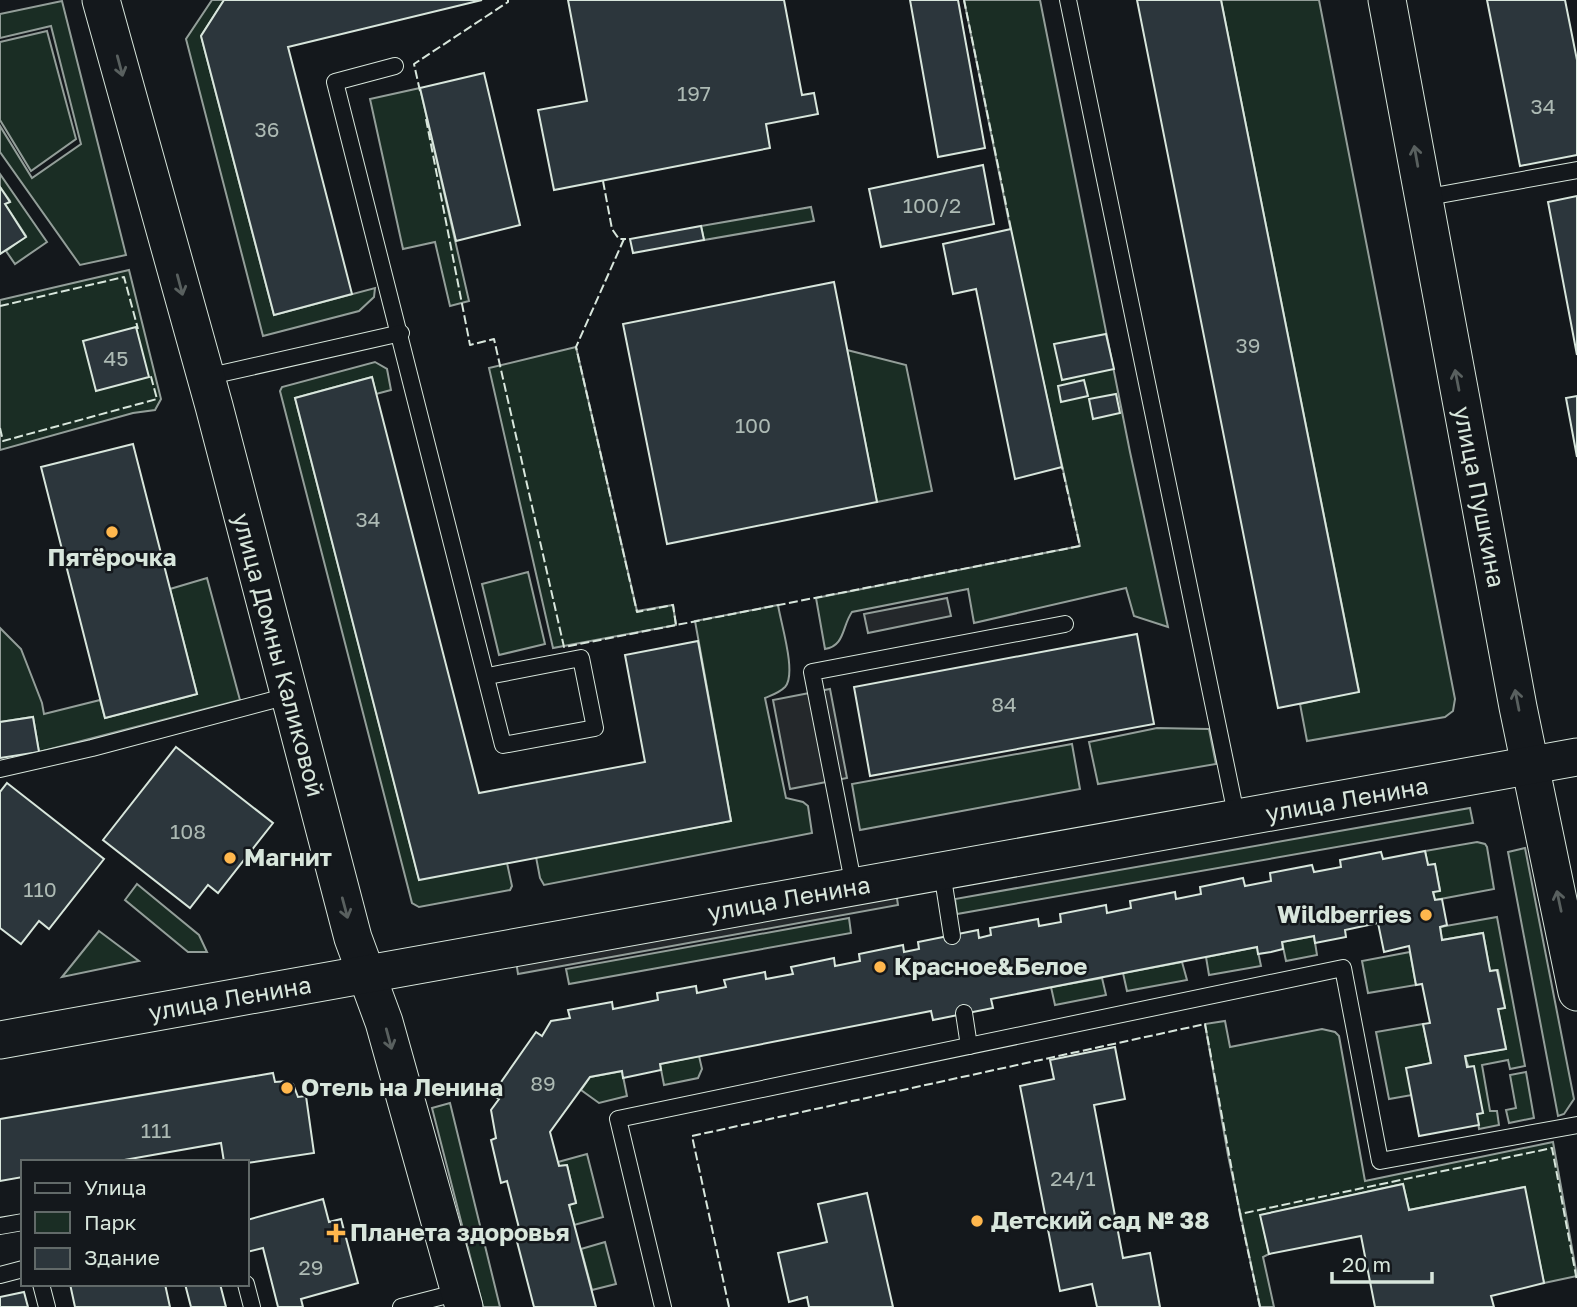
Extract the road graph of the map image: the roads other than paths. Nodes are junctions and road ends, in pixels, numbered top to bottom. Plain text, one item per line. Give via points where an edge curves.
1 (102, 0) edge
2 (1068, 0) edge
3 (1387, 0) edge
4 (395, 66) dead end
5 (1577, 170) edge
6 (1423, 198) junction
7 (401, 333) junction
8 (206, 377) junction
9 (1065, 624) dead end
10 (488, 676) junction
11 (288, 696) junction
12 (1577, 757) edge
13 (1530, 767) junction
14 (0, 769) edge
15 (1237, 819) junction
16 (942, 872) junction
17 (853, 887) junction
18 (952, 936) dead end
19 (366, 975) junction
20 (1577, 992) edge
21 (964, 1013) dead end
22 (0, 1040) edge
23 (969, 1046) junction
24 (1577, 1125) edge
25 (21, 1222) edge
26 (0, 1226) edge
27 (21, 1270) edge
28 (0, 1275) edge
29 (42, 1286) edge
30 (247, 1286) edge
31 (462, 1300) edge
32 (47, 1307) edge
33 (252, 1307) edge
34 (401, 1307) edge
35 (663, 1307) edge

1 -> 8 street, улица Домны Каликовой
2 - 15 lane
6 -> 3 street, улица Пушкина
4 - 7 lane via 335,82
5 - 6 lane
13 -> 6 street, улица Пушкина
7 - 8 lane
7 - 10 lane
8 - 11 street, улица Домны Каликовой
9 - 17 lane via 812,672
10 - 10 lane via 581,658 595,728 503,745
11 - 14 lane
11 -> 19 street, улица Домны Каликовой
12 - 13 street, улица Ленина
13 - 15 street, улица Ленина
20 -> 13 street, улица Пушкина
15 - 16 street, улица Ленина
16 - 17 street, улица Ленина
16 - 18 lane
17 - 19 street, улица Ленина
19 - 22 street, улица Ленина
19 -> 31 street, улица Домны Каликовой via 384,1022
21 - 23 lane
23 - 24 lane via 1343,968 1380,1161
23 - 35 lane via 618,1119
25 - 26 lane
27 - 28 lane
29 - 32 lane
30 - 33 lane
31 - 34 lane

